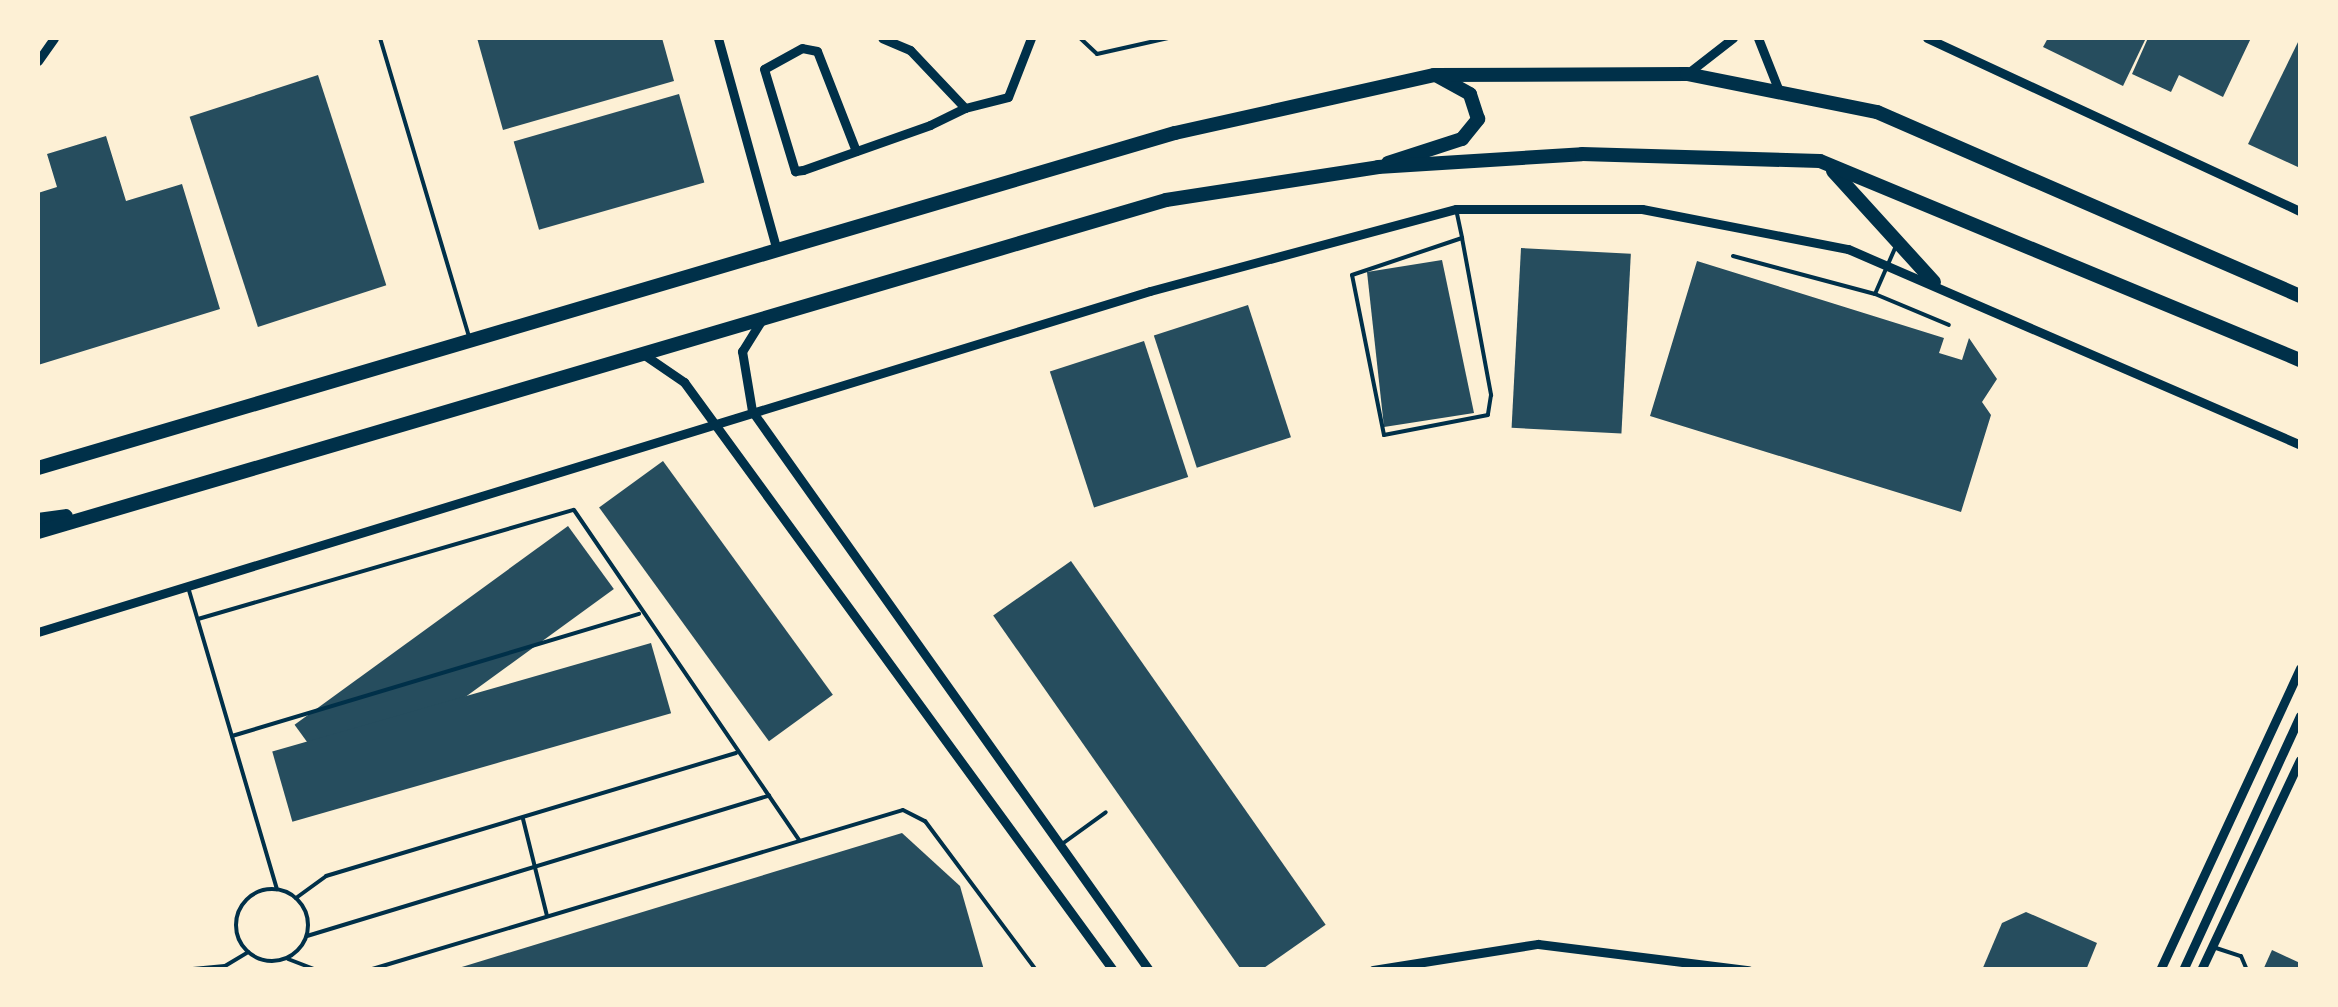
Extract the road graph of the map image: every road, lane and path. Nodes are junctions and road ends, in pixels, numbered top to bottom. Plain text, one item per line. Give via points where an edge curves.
1 (54, 38) edge
2 (380, 38) edge
3 (718, 38) edge
4 (882, 38) edge
5 (915, 38) edge
6 (1031, 38) edge
7 (1080, 38) edge
8 (1168, 38) edge
9 (1733, 38) edge
10 (1758, 38) edge
11 (1926, 38) edge
12 (910, 50) junction
13 (38, 60) edge
14 (1687, 74) junction
15 (1434, 75) junction
16 (1779, 90) junction
17 (964, 108) junction
18 (856, 151) junction
19 (1820, 161) junction
20 (1378, 167) junction
21 (1456, 209) junction
22 (2300, 211) edge
23 (1899, 236) junction
24 (1462, 238) junction
25 (777, 251) junction
26 (1733, 256) dead end
27 (1891, 266) junction
28 (1934, 282) junction
29 (1874, 294) junction
30 (2300, 296) edge
31 (767, 314) junction
32 (1949, 324) dead end
33 (470, 342) junction
34 (636, 350) junction
35 (2300, 360) edge
36 (752, 411) junction
37 (715, 423) junction
38 (2300, 445) edge
39 (38, 468) edge
40 (112, 510) junction
41 (38, 520) edge
42 (38, 532) edge
43 (188, 585) junction
44 (640, 614) junction
45 (198, 619) junction
46 (38, 632) edge
47 (2300, 668) edge
48 (2300, 716) edge
49 (232, 736) junction
50 (738, 752) junction
51 (2300, 760) edge
52 (769, 796) junction
53 (1106, 812) dead end
54 (523, 819) junction
55 (799, 840) junction
56 (1062, 844) junction
57 (535, 868) junction
58 (277, 889) junction
59 (296, 898) junction
60 (547, 918) junction
61 (307, 936) junction
62 (2211, 946) junction
63 (248, 952) junction
64 (287, 959) junction
65 (1399, 966) junction
66 (225, 968) edge
67 (312, 969) edge
68 (182, 970) edge
69 (369, 970) edge
70 (1036, 970) edge
71 (1112, 970) edge
72 (1149, 970) edge
73 (1373, 970) edge
74 (1412, 970) edge
75 (1748, 970) edge
76 (2160, 970) edge
77 (2183, 970) edge
78 (2201, 970) edge
79 (2247, 970) edge

1 - 13 street
2 - 33 lane
3 - 25 street
4 - 12 street
5 - 12 street
6 - 17 street via 1008,97
7 - 8 lane via 1109,54
9 - 14 street
10 - 16 street
11 - 22 street
12 - 17 street
14 - 15 main road
14 - 16 main road
15 - 20 main road via 1470,94 1478,119 1470,132
15 - 25 main road via 1174,133
16 - 30 main road via 1958,140
17 - 18 street
18 - 18 street via 817,51 802,48 768,65 790,169
19 - 20 main road via 1582,154
19 - 23 main road
19 - 35 main road
20 - 31 main road via 1166,200
21 - 24 lane
21 - 27 street via 1642,209 1760,226
21 - 36 street via 1364,228
23 - 27 lane
23 - 28 main road
24 - 24 lane via 1352,275 1384,435 1488,415
25 - 33 main road
26 - 29 lane
27 - 28 street
27 - 29 lane
28 - 38 street
29 - 32 lane
31 - 34 main road
31 - 36 street via 742,352
33 - 39 main road
34 - 37 street via 684,382
34 - 40 main road
36 - 37 street
36 - 56 street
37 - 43 street
37 - 71 street
40 - 41 main road
40 - 42 main road
43 - 45 lane
43 - 46 street
44 - 45 lane via 588,524 562,508
44 - 49 lane
44 - 50 lane
45 - 49 lane
47 - 76 street
48 - 77 street
49 - 58 lane
50 - 52 lane
50 - 54 lane
51 - 62 street
52 - 55 lane
52 - 57 lane
53 - 56 lane
54 - 57 lane
54 - 59 lane via 326,876
55 - 60 lane
55 - 70 lane via 913,812
56 - 72 street
57 - 60 lane
57 - 61 lane
58 - 59 lane
58 - 63 lane via 242,906 236,926
59 - 61 lane
60 - 69 lane
61 - 64 lane
62 - 78 street
62 - 79 lane via 2240,956
63 - 64 lane
63 - 66 lane
64 - 67 lane
65 - 73 street
65 - 74 lane
65 - 75 street via 1538,944
66 - 68 lane

